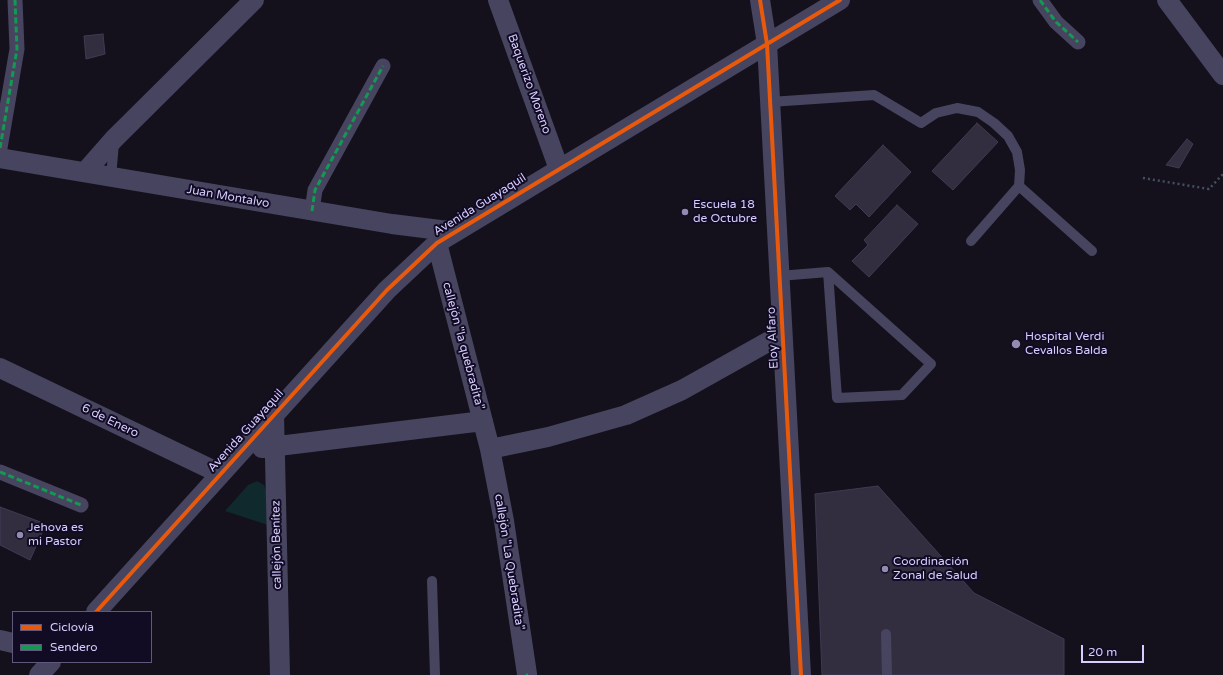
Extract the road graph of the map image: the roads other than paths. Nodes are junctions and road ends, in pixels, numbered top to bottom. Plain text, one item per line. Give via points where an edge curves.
1 (15, 0) edge
2 (254, 0) edge
3 (498, 0) edge
4 (760, 0) edge
5 (840, 0) edge
6 (1040, 0) edge
7 (1167, 0) edge
8 (1078, 42) dead end
9 (767, 44) junction
10 (383, 66) dead end
11 (1223, 74) edge
12 (770, 102) junction
13 (114, 139) junction
14 (0, 148) edge
15 (0, 158) edge
16 (559, 169) junction
17 (85, 172) junction
18 (110, 177) junction
19 (1019, 186) junction
20 (312, 211) junction
21 (456, 231) junction
22 (971, 241) dead end
23 (437, 243) junction
24 (1092, 251) dead end
25 (828, 272) junction
26 (779, 276) junction
27 (782, 334) junction
28 (0, 368) edge
29 (274, 415) junction
30 (483, 420) junction
31 (275, 446) junction
32 (490, 449) junction
33 (242, 451) junction
34 (0, 472) edge
35 (221, 474) junction
36 (82, 505) dead end
37 (432, 581) dead end
38 (97, 611) edge
39 (886, 634) dead end
40 (0, 640) edge
41 (12, 643) edge
42 (50, 663) edge
43 (40, 675) edge
44 (280, 675) edge
45 (435, 675) edge
46 (527, 675) edge
47 (801, 675) edge
48 (888, 675) edge

1 - 14 street via 17,49
2 - 13 street
3 - 16 street, Baquerizo Moreno
4 - 9 street, Eloy Alfaro
5 - 9 street, Avenida Guayaquil
6 - 8 street via 1056,22
7 - 11 street
9 - 12 street, Eloy Alfaro
9 - 16 street, Avenida Guayaquil
10 - 20 street via 315,190
12 - 19 lane via 874,95 921,123 936,113 957,108 978,112 1008,136 1017,152
12 - 26 street, Eloy Alfaro
13 - 17 street
13 - 18 lane
15 - 17 street, Juan Montalvo
16 - 21 street, Avenida Guayaquil
17 - 18 street, Juan Montalvo
18 - 20 street, Juan Montalvo
19 - 22 lane
19 - 24 lane
20 - 21 street, Juan Montalvo
21 - 23 street, Avenida Guayaquil
23 - 29 street, Avenida Guayaquil via 387,290
23 - 30 street, callejón "la quebradita"
25 - 25 lane via 931,364 902,395 837,398
25 - 26 lane
26 - 27 street, Eloy Alfaro
27 - 32 street via 682,390 626,415 548,437
27 - 47 street, Eloy Alfaro
28 - 35 street, 6 de Enero
29 - 31 street, callejón Benítez
29 - 33 street, Avenida Guayaquil
30 - 31 street
30 - 32 street, callejón "la quebradita"
31 - 33 street
31 - 44 street, callejón Benítez
32 - 46 street, callejón "La Quebradita" via 504,521
33 - 35 street, Avenida Guayaquil
34 - 36 street
35 - 38 street, Avenida Guayaquil
37 - 45 lane
39 - 48 lane
40 - 41 street
42 - 43 street

